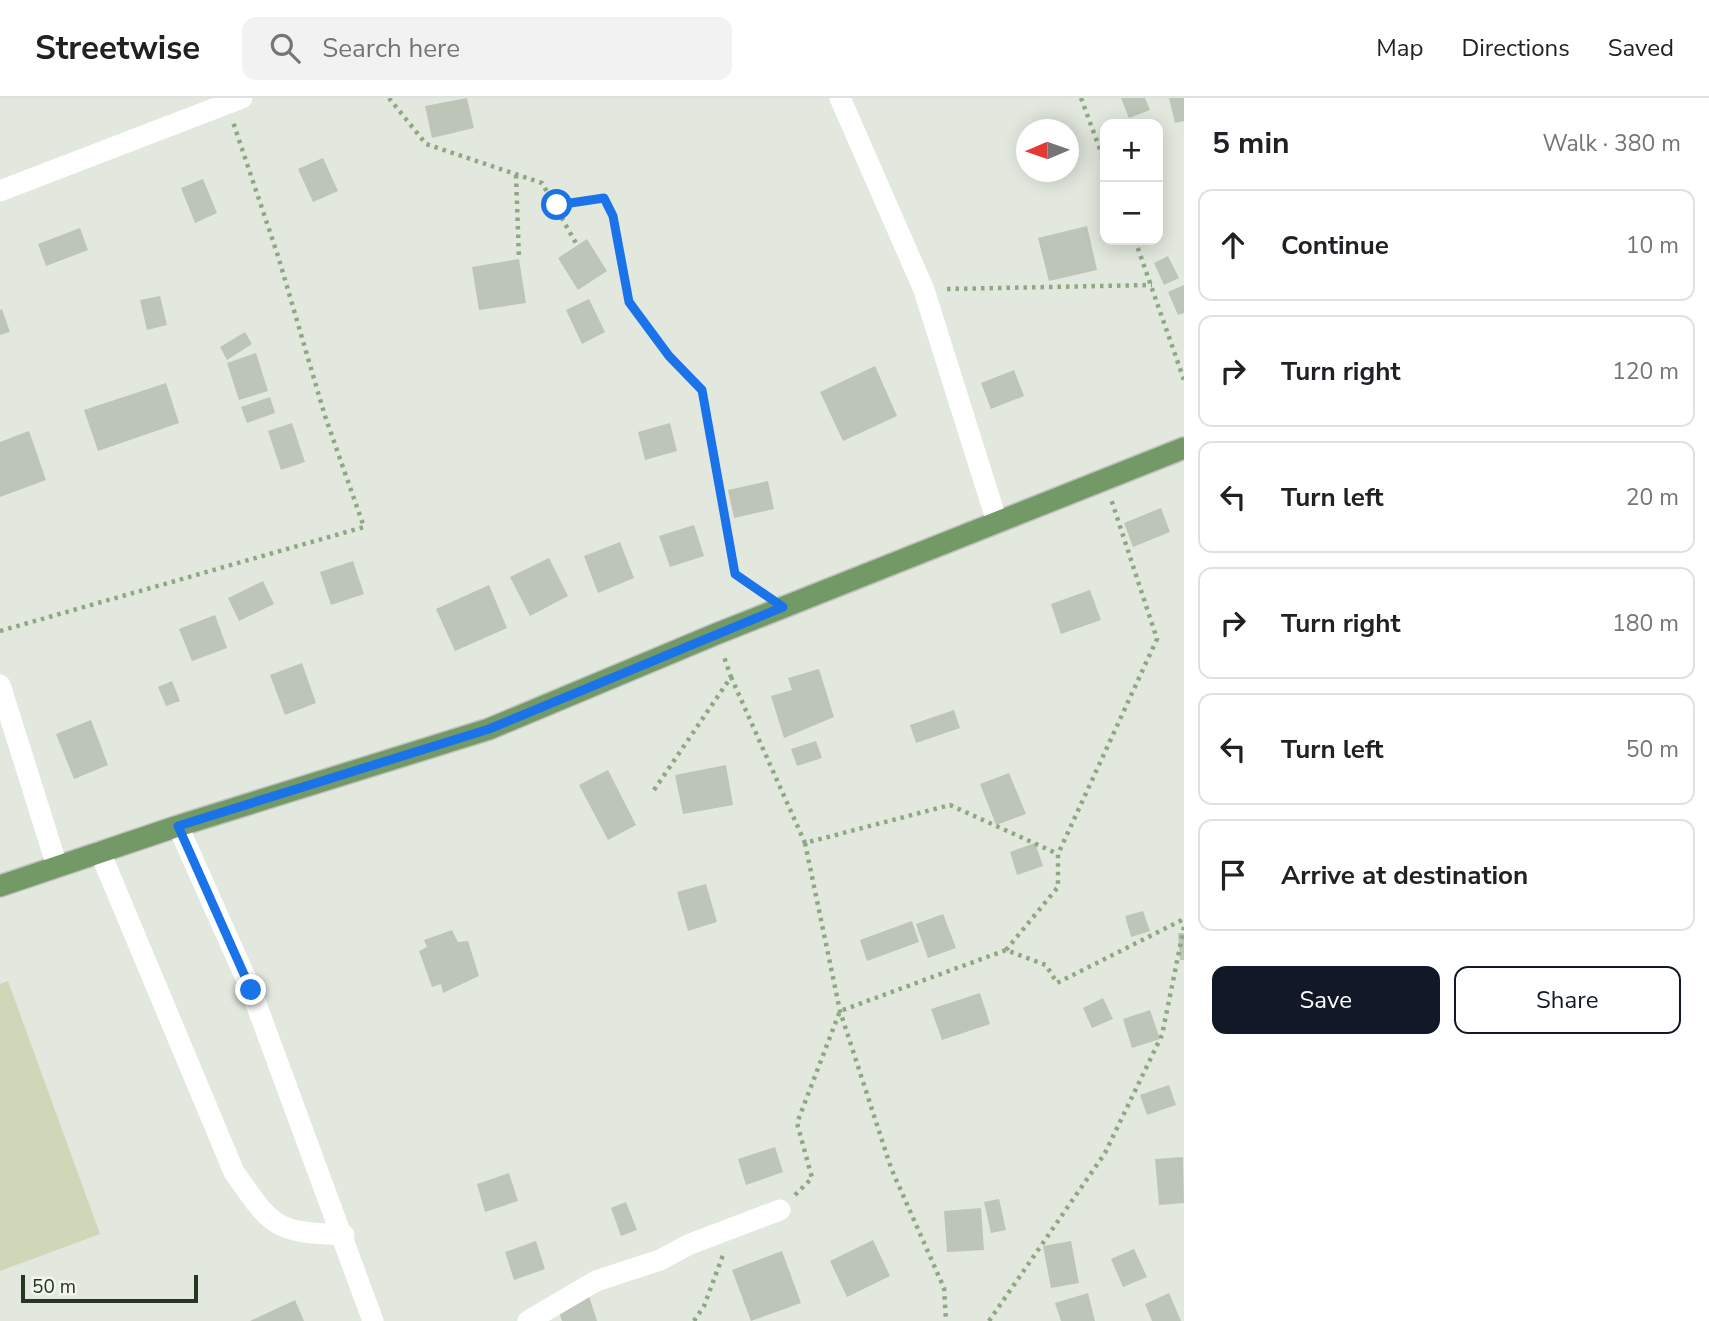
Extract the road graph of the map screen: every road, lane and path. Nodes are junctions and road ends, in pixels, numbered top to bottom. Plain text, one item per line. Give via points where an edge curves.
1 (389, 98) edge
2 (840, 98) edge
3 (1081, 98) edge
4 (235, 101) edge
5 (1100, 149) edge
6 (516, 175) junction
7 (0, 191) edge
8 (557, 205) junction
9 (1137, 245) edge
10 (577, 246) dead end
11 (519, 259) dead end
12 (1152, 285) junction
13 (924, 290) junction
14 (1184, 380) edge
15 (1184, 448) edge
16 (1104, 479) junction
17 (996, 522) junction
18 (783, 607) junction
19 (0, 631) edge
20 (716, 634) junction
21 (731, 677) junction
22 (0, 685) edge
23 (654, 790) dead end
24 (178, 826) junction
25 (805, 843) junction
26 (100, 852) junction
27 (1058, 854) junction
28 (57, 866) junction
29 (0, 886) edge
30 (1184, 919) edge
31 (1184, 927) edge
32 (1006, 950) junction
33 (839, 1012) junction
34 (780, 1210) joint
35 (732, 1231) junction
36 (344, 1235) junction
37 (373, 1321) edge
38 (528, 1321) edge
39 (694, 1321) edge
40 (946, 1321) edge
41 (989, 1321) edge

1 - 6 path via 426,144
2 - 13 street
3 - 5 path
4 - 7 street
4 - 19 path via 325,416 364,527
6 - 8 path via 542,183
6 - 11 path
8 - 10 path
8 - 18 path via 604,198 613,216 629,302 669,356 702,390 735,574
9 - 12 path
12 - 13 path
12 - 14 path
13 - 17 street
15 - 16 main road
16 - 17 main road
16 - 27 path via 1157,639
17 - 18 main road
18 - 20 main road
20 - 21 path
20 - 24 main road via 489,729
21 - 23 path
21 - 25 path
22 - 28 street
24 - 26 main road
24 - 36 street via 251,990
25 - 27 path via 950,805
25 - 33 path
26 - 28 main road
26 - 36 street via 234,1172 266,1217 296,1233
27 - 32 path via 1058,887
28 - 29 main road
30 - 32 path via 1057,983 1046,965
31 - 41 path via 1162,1035 1105,1153
32 - 33 path
33 - 34 path via 797,1123 812,1178
33 - 40 path via 891,1168 944,1288
34 - 35 street
35 - 38 street via 596,1281
35 - 39 path
36 - 37 street

